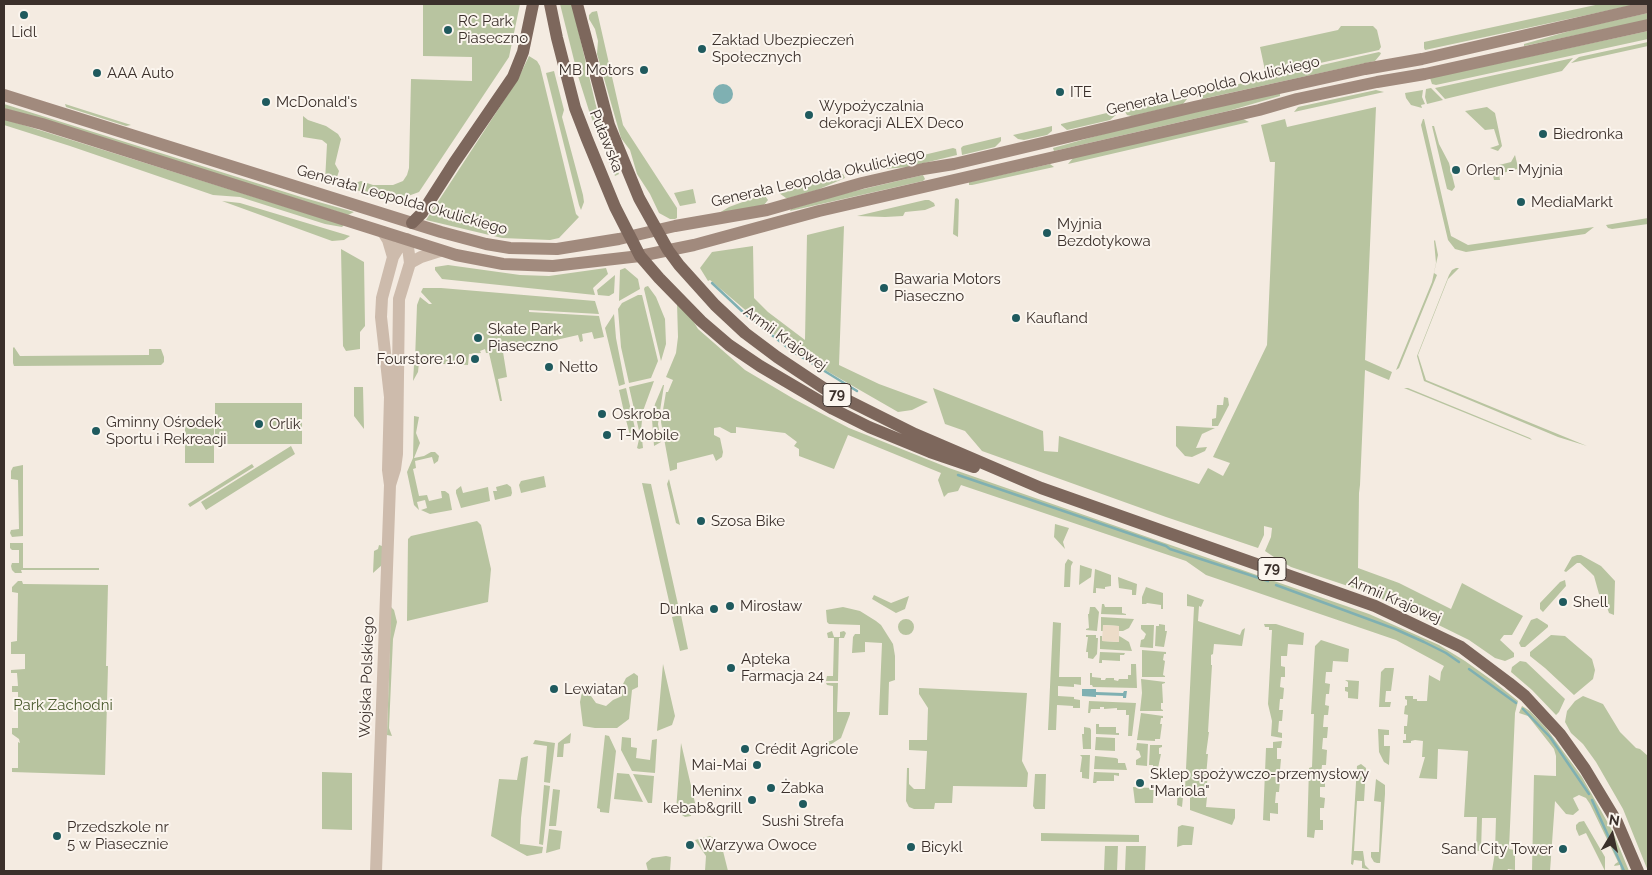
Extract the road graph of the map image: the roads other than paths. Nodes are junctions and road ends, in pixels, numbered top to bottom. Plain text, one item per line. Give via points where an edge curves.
1 (533, 4) edge
2 (550, 4) edge
3 (577, 4) edge
4 (1648, 7) edge
5 (1648, 25) edge
6 (4, 95) edge
7 (4, 114) edge
8 (412, 223) junction
9 (656, 231) junction
10 (383, 232) junction
11 (441, 232) junction
12 (631, 237) junction
13 (407, 239) junction
14 (668, 250) junction
15 (440, 251) junction
16 (640, 256) junction
17 (393, 257) junction
18 (410, 263) junction
19 (659, 278) joint
20 (390, 485) junction
21 (1041, 488) junction
22 (376, 871) edge
23 (1638, 871) edge

1 - 8 main road via 523,52 513,77
2 - 12 main road, Puławska / 79 via 575,108 615,207
3 - 9 main road, Puławska / 79 via 615,142 638,198
4 - 9 main road, Generała Leopolda Okulickiego via 881,178 767,210
5 - 14 main road via 1297,99 819,210
6 - 8 main road, Generała Leopolda Okulickiego
7 - 10 main road
8 - 11 main road, Generała Leopolda Okulickiego
8 - 13 main road
9 - 12 main road, Generała Leopolda Okulickiego
9 - 14 main road, Puławska / 79
10 - 13 main road
10 - 17 street
11 - 12 main road, Generała Leopolda Okulickiego via 526,250 568,248
11 - 13 main road
12 - 16 main road, Puławska / 79
13 - 15 main road
13 - 17 street, Wojska Polskiego
13 - 18 street, Wojska Polskiego
14 - 16 main road
14 - 21 main road, Armii Krajowej / 79 via 690,279 745,333 825,389 884,419
15 - 16 main road via 480,261 524,266
15 - 18 street
16 - 19 main road, Puławska / 79
17 - 20 street, Wojska Polskiego via 382,298 381,317 389,382
18 - 20 street, Wojska Polskiego via 399,299 396,454
19 - 21 main road, Armii Krajowej / 79 via 700,321 729,345 832,409 930,452
20 - 22 street, Wojska Polskiego
21 - 23 main road, Armii Krajowej / 79 via 1375,606 1461,647 1514,687 1560,734 1617,822

